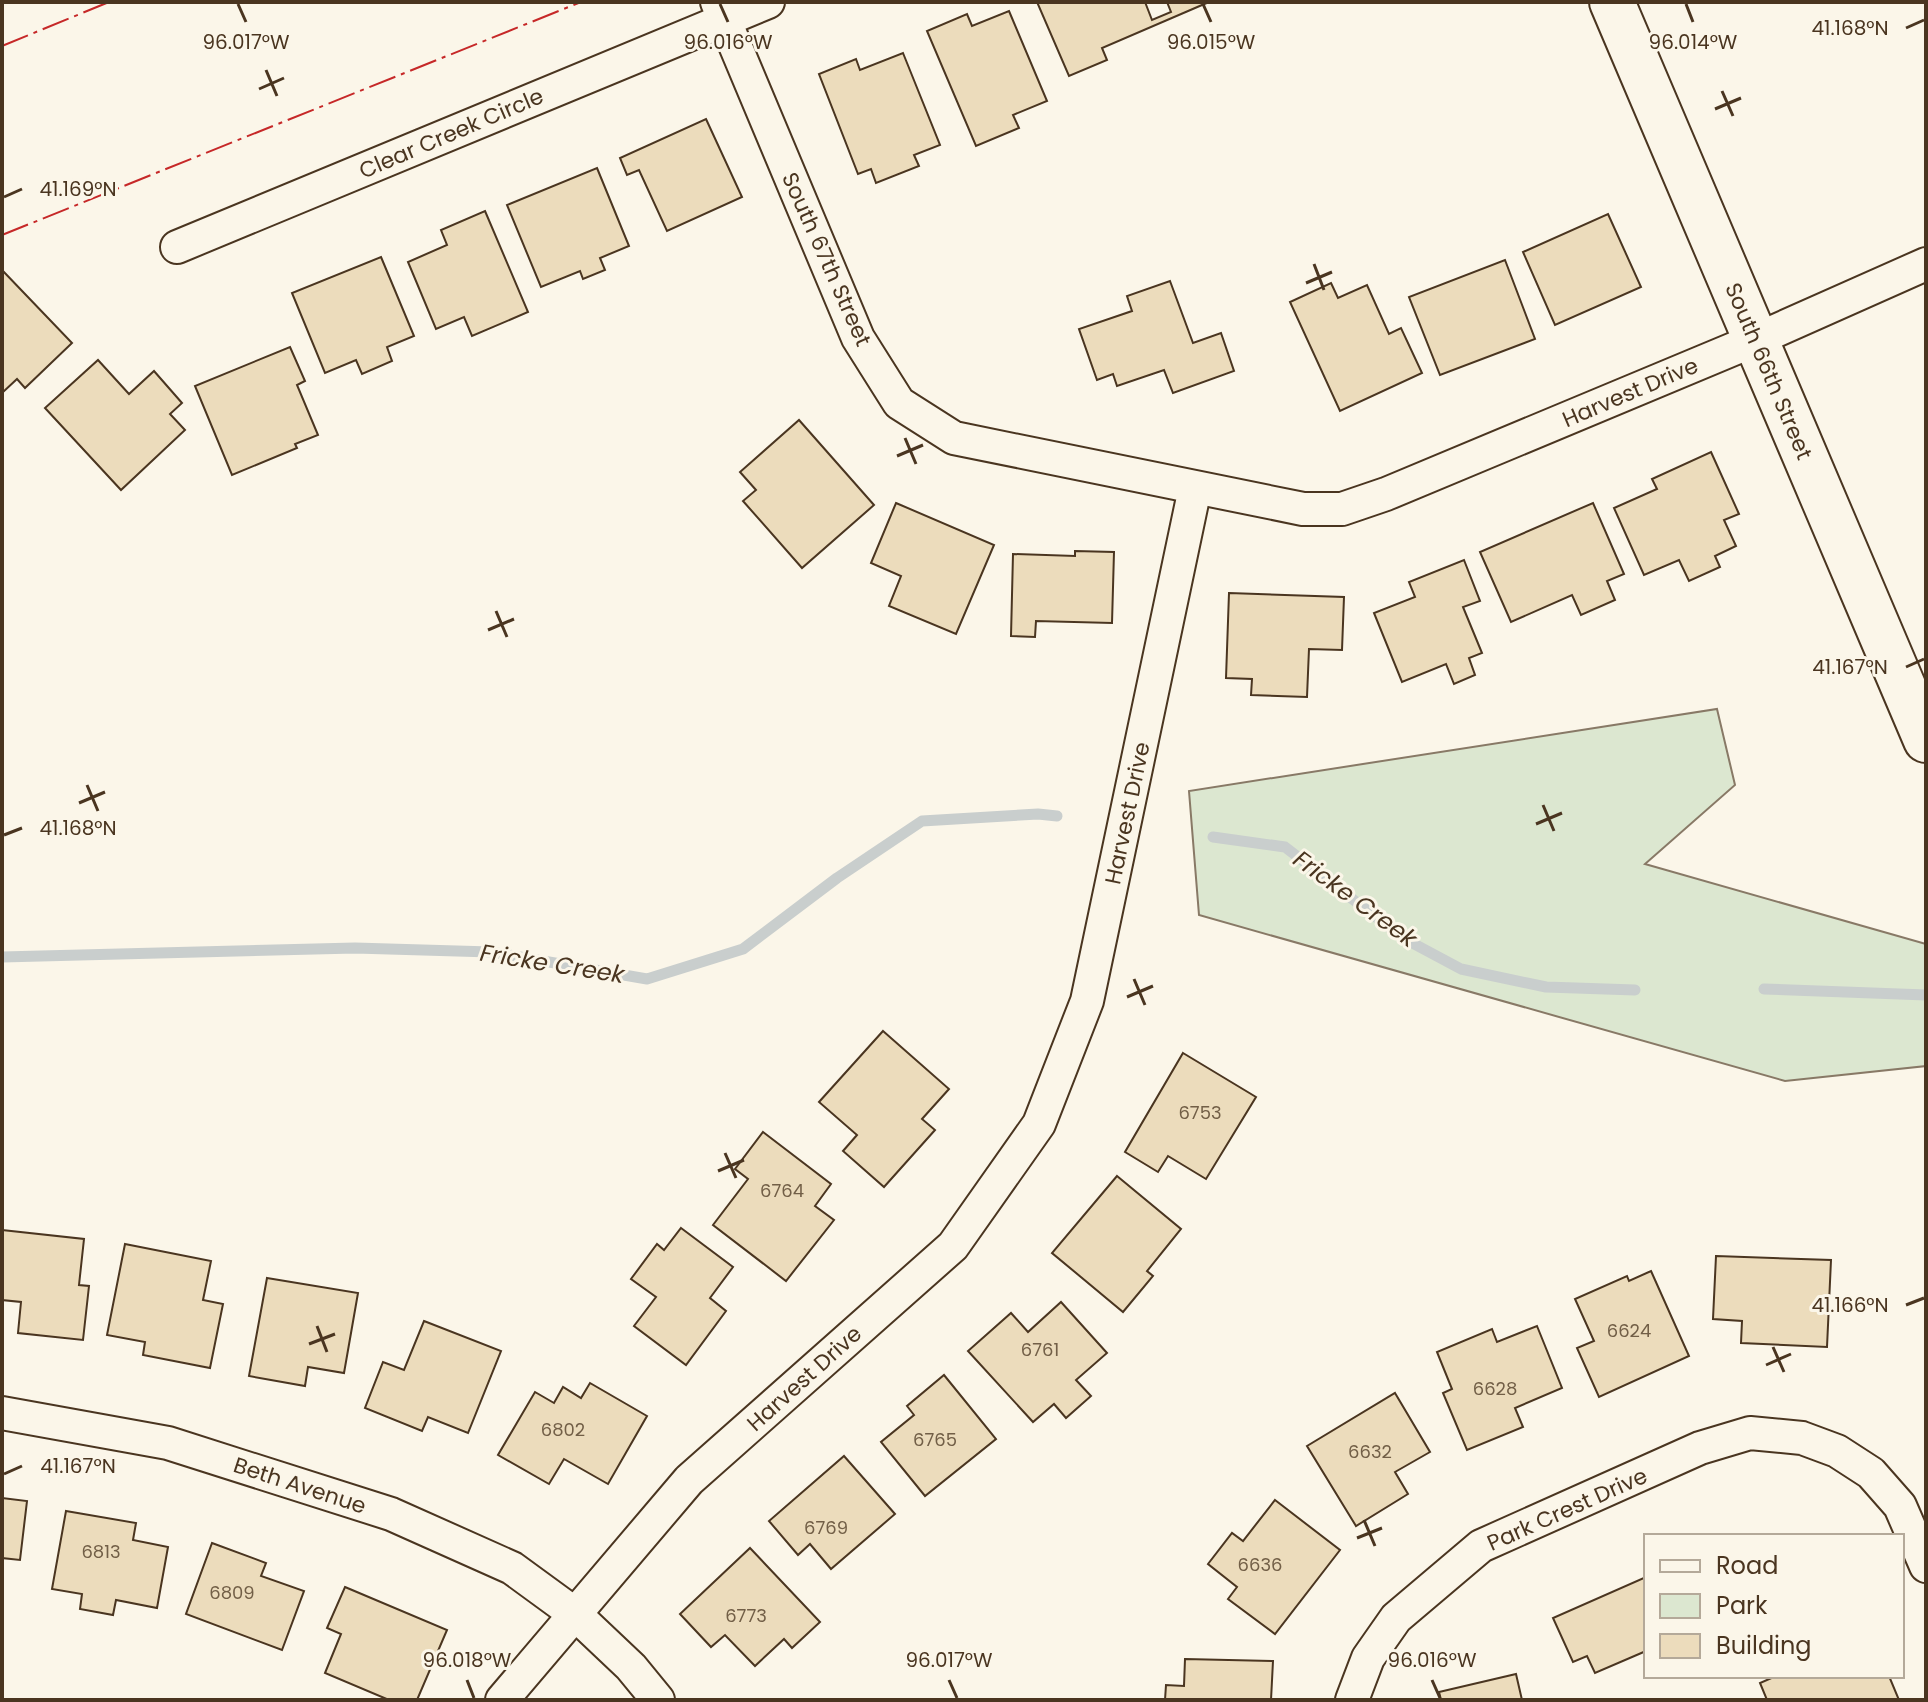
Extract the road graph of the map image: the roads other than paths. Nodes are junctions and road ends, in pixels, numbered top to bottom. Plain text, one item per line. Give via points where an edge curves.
1 (768, 2) edge
2 (1612, 2) edge
3 (721, 11) edge
4 (177, 247) dead end
5 (1926, 264) edge
6 (1755, 340) junction
7 (1195, 488) junction
8 (1926, 740) edge
9 (2, 1413) edge
10 (1926, 1566) edge
11 (575, 1614) junction
12 (502, 1700) edge
13 (658, 1700) edge
14 (1352, 1700) edge

1 - 3 street, Clear Creek Circle
2 - 6 street, South 66th Street
3 - 4 street, Clear Creek Circle
3 - 7 street, South 67th Street via 858,338 899,403 954,438
5 - 6 street, Harvest Drive
6 - 7 street, Harvest Drive via 1342,509 1303,509
6 - 8 street, South 66th Street
7 - 11 street, Harvest Drive via 1087,1001 1039,1124 953,1246 689,1480
9 - 11 street, Beth Avenue via 168,1443 391,1514 512,1568
10 - 14 street, Park Crest Drive via 1900,1506 1871,1473 1837,1451 1802,1438 1750,1433 1700,1448 1481,1546 1396,1618 1368,1658
11 - 12 street, Harvest Drive
11 - 13 street

